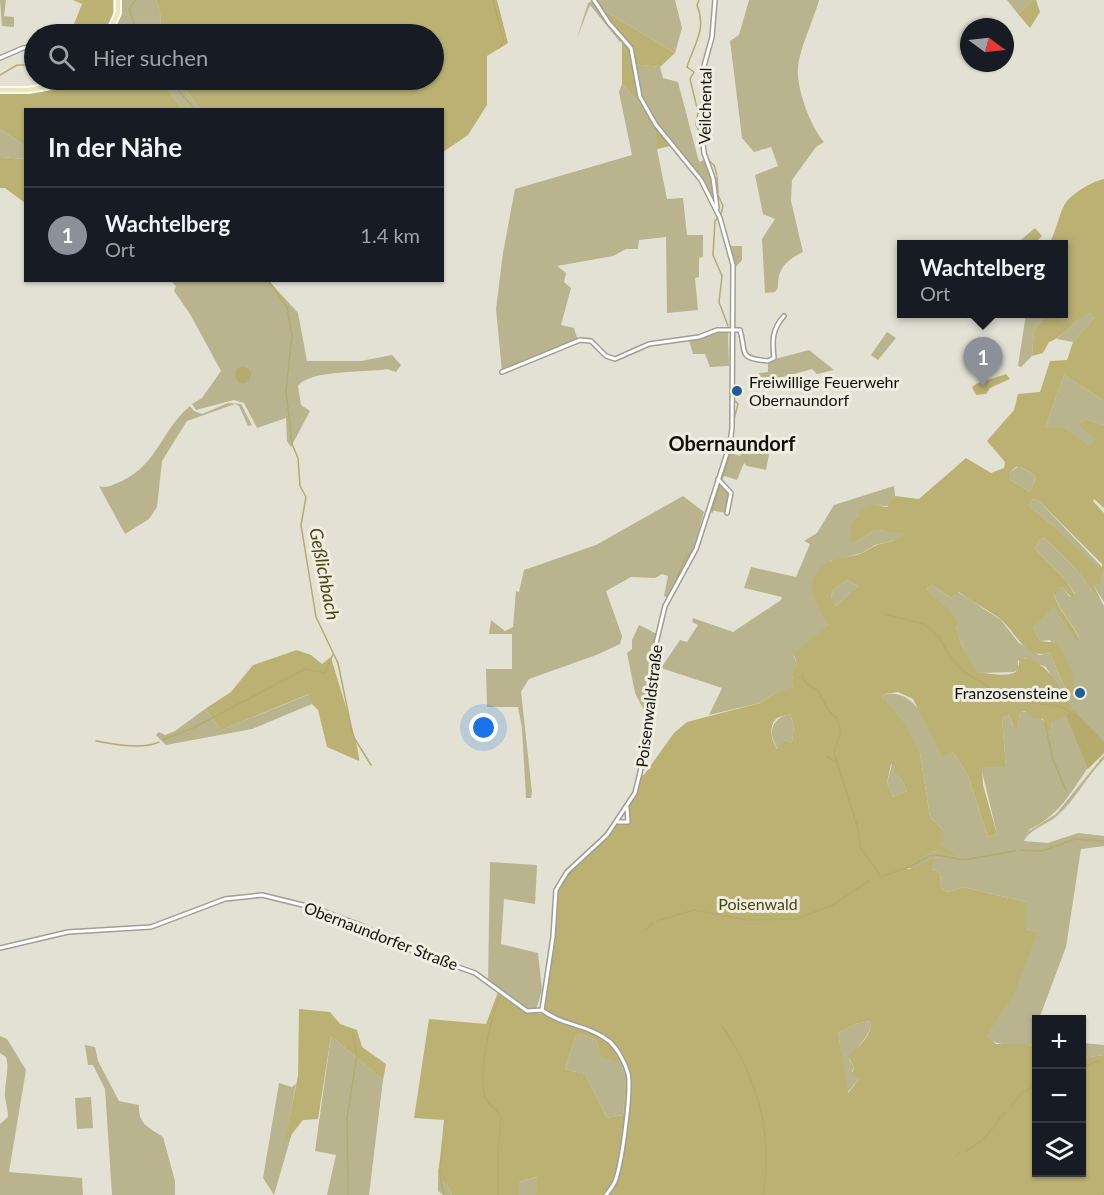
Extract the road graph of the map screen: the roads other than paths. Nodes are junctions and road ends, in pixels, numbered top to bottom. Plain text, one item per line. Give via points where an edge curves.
1 (118, 0) edge
2 (594, 0) edge
3 (715, 0) edge
4 (113, 24) edge
5 (24, 48) edge
6 (0, 58) edge
7 (24, 89) edge
8 (0, 90) edge
9 (717, 210) junction
10 (784, 316) dead end
11 (729, 328) junction
12 (502, 372) dead end
13 (718, 479) junction
14 (727, 513) dead end
15 (627, 808) junction
16 (617, 822) junction
17 (0, 948) edge
18 (542, 1010) junction
19 (606, 1195) edge

1 - 4 main road
2 - 9 street, Poisenwaldstraße via 631,48 640,97 668,141 701,180
3 - 9 street, Veilchental via 712,37 704,66 703,142
5 - 6 street
7 - 8 main road
9 - 11 street, Poisenwaldstraße via 732,257
10 - 11 street via 776,324 774,358 768,361 747,357 740,330
11 - 12 street via 650,344 615,359 591,341 580,340
11 - 13 street, Poisenwaldstraße via 732,428
13 - 14 street via 731,493
13 - 15 street, Poisenwaldstraße via 696,549 665,606 653,656 645,752 638,786
15 - 16 street, Poisenwaldstraße
15 - 16 street via 628,822
16 - 18 street, Poisenwaldstraße via 557,887 554,937
17 - 18 street, Obernaundorfer Straße via 68,932 151,927 225,899 262,895 315,908 360,925 413,951 475,973 527,1011
18 - 19 street, Obernaundorfer Straße via 592,1030 608,1041 627,1069 620,1158 616,1178

